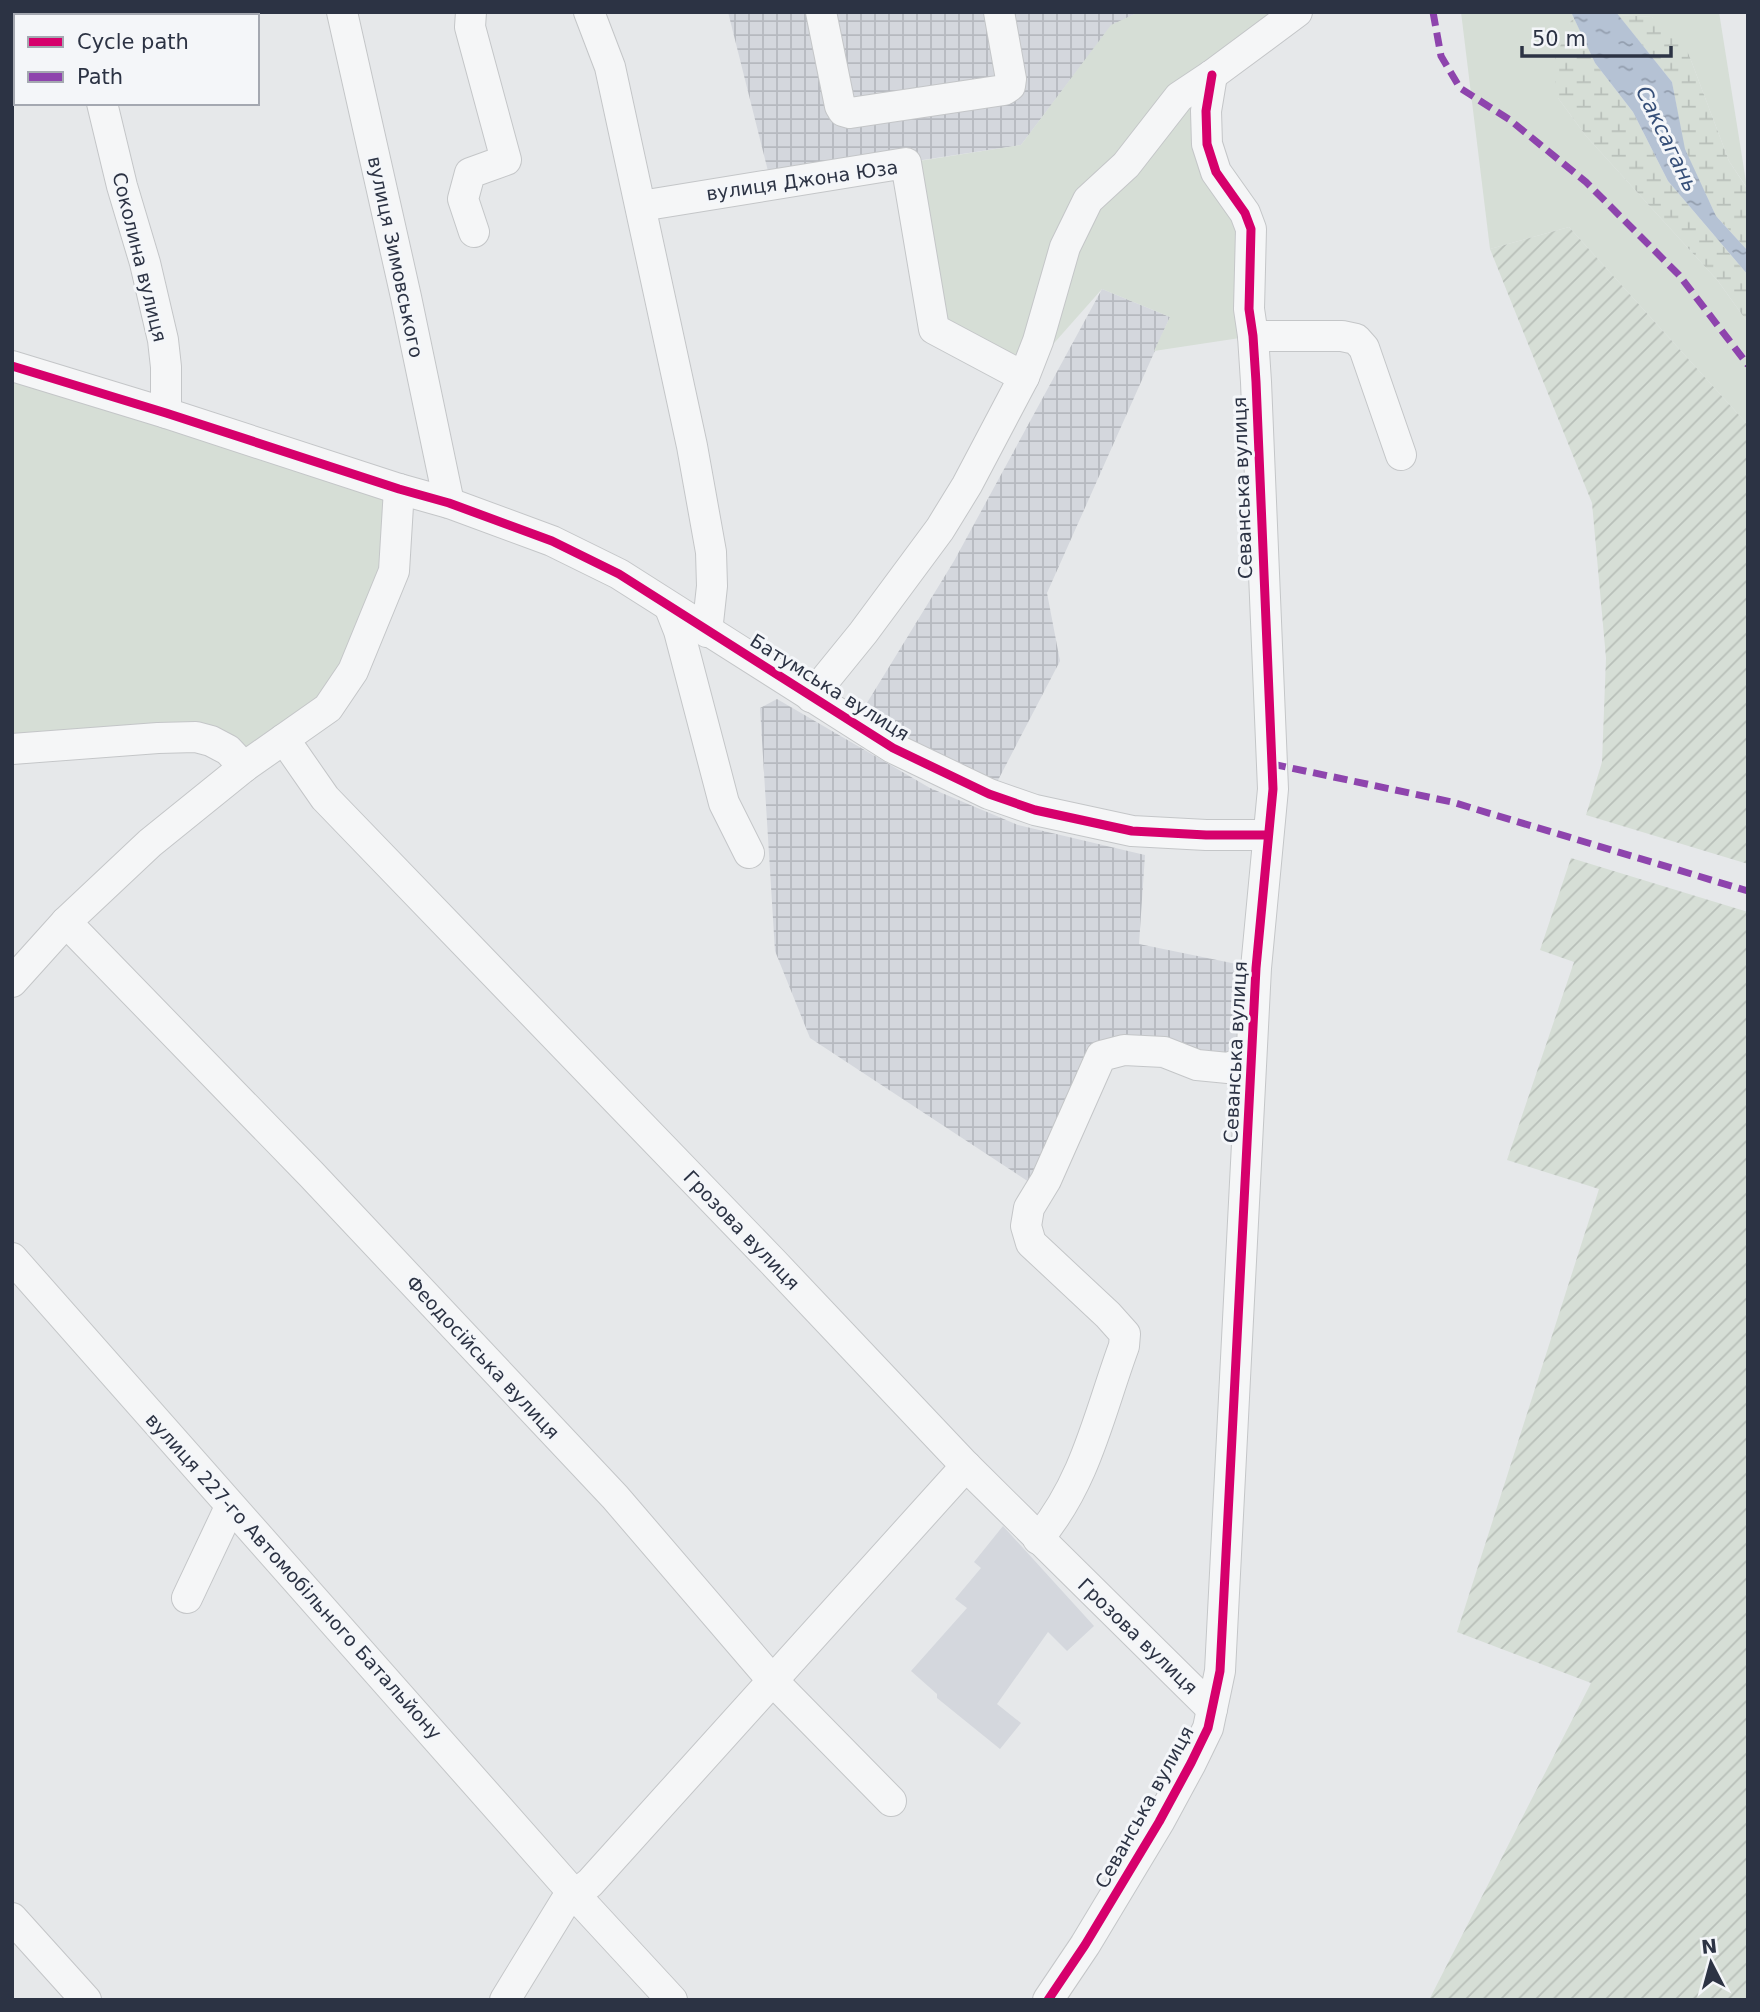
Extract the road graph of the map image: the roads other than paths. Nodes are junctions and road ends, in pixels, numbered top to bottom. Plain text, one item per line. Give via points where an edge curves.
1 (342, 12) edge
2 (471, 12) edge
3 (589, 12) edge
4 (821, 12) edge
5 (999, 12) edge
6 (1297, 12) edge
7 (1212, 75) junction
8 (102, 105) edge
9 (640, 206) junction
10 (474, 232) dead end
11 (1253, 336) junction
12 (12, 366) edge
13 (1024, 377) junction
14 (166, 413) junction
15 (1401, 455) dead end
16 (399, 489) junction
17 (449, 502) junction
18 (670, 608) junction
19 (707, 632) junction
20 (811, 697) junction
21 (284, 739) junction
22 (12, 749) edge
23 (244, 766) junction
24 (1268, 835) junction
25 (749, 853) dead end
26 (66, 922) junction
27 (12, 982) edge
28 (1251, 1059) junction
29 (12, 1258) edge
30 (966, 1466) junction
31 (230, 1507) junction
32 (1038, 1539) junction
33 (187, 1598) dead end
34 (773, 1681) junction
35 (1212, 1709) junction
36 (891, 1801) dead end
37 (575, 1895) junction
38 (12, 1918) edge
39 (86, 2000) edge
40 (505, 2000) edge
41 (672, 2000) edge
42 (1048, 2000) edge

1 - 17 street, вулиця Зимовського
2 - 10 street via 470,27 506,160 470,173 463,199
3 - 9 street via 610,67
4 - 5 street via 840,106 850,113 1010,86
6 - 7 street
7 - 11 street, Севанська вулиця via 1207,144 1216,172 1251,229
7 - 13 street via 1179,97 1126,165 1088,200 1065,247
8 - 14 street, Соколина вулиця via 163,340
9 - 13 street, вулиця Джона Юза via 906,163 934,330
9 - 19 street via 711,552
11 - 15 street via 1356,339 1364,348
11 - 24 street, Севанська вулиця via 1273,789
12 - 14 street, Батумська вулиця
13 - 20 street via 940,529
14 - 16 street, Батумська вулиця
16 - 17 street, Батумська вулиця
16 - 21 street via 394,572 353,671 328,708
17 - 18 street, Батумська вулиця via 552,541 619,574
18 - 19 street, Батумська вулиця
18 - 25 street via 724,803
19 - 20 street, Батумська вулиця
20 - 24 street, Батумська вулиця via 892,748 989,794 1035,810 1132,831
21 - 23 street
21 - 30 street, Грозова вулиця via 325,798
22 - 23 street via 196,737 228,750
23 - 26 street
24 - 28 street, Севанська вулиця
26 - 27 street
26 - 34 street, Феодосійська вулиця via 615,1497
28 - 32 street via 1228,1068 1197,1065 1164,1052 1124,1050 1101,1056 1029,1208 1026,1226 1031,1243 1125,1334 1101,1418 1075,1484
28 - 35 street, Севанська вулиця via 1220,1671
29 - 31 street, вулиця 227-го Автомобільного Батальйону
30 - 32 street, Грозова вулиця
30 - 34 street
31 - 33 street
31 - 37 street, вулиця 227-го Автомобільного Батальйону
32 - 35 street, Грозова вулиця
34 - 36 street, Феодосійська вулиця
34 - 37 street
35 - 42 street, Севанська вулиця via 1208,1728 1159,1822
37 - 40 street via 557,1913
37 - 41 street, вулиця 227-го Автомобільного Батальйону
38 - 39 street

